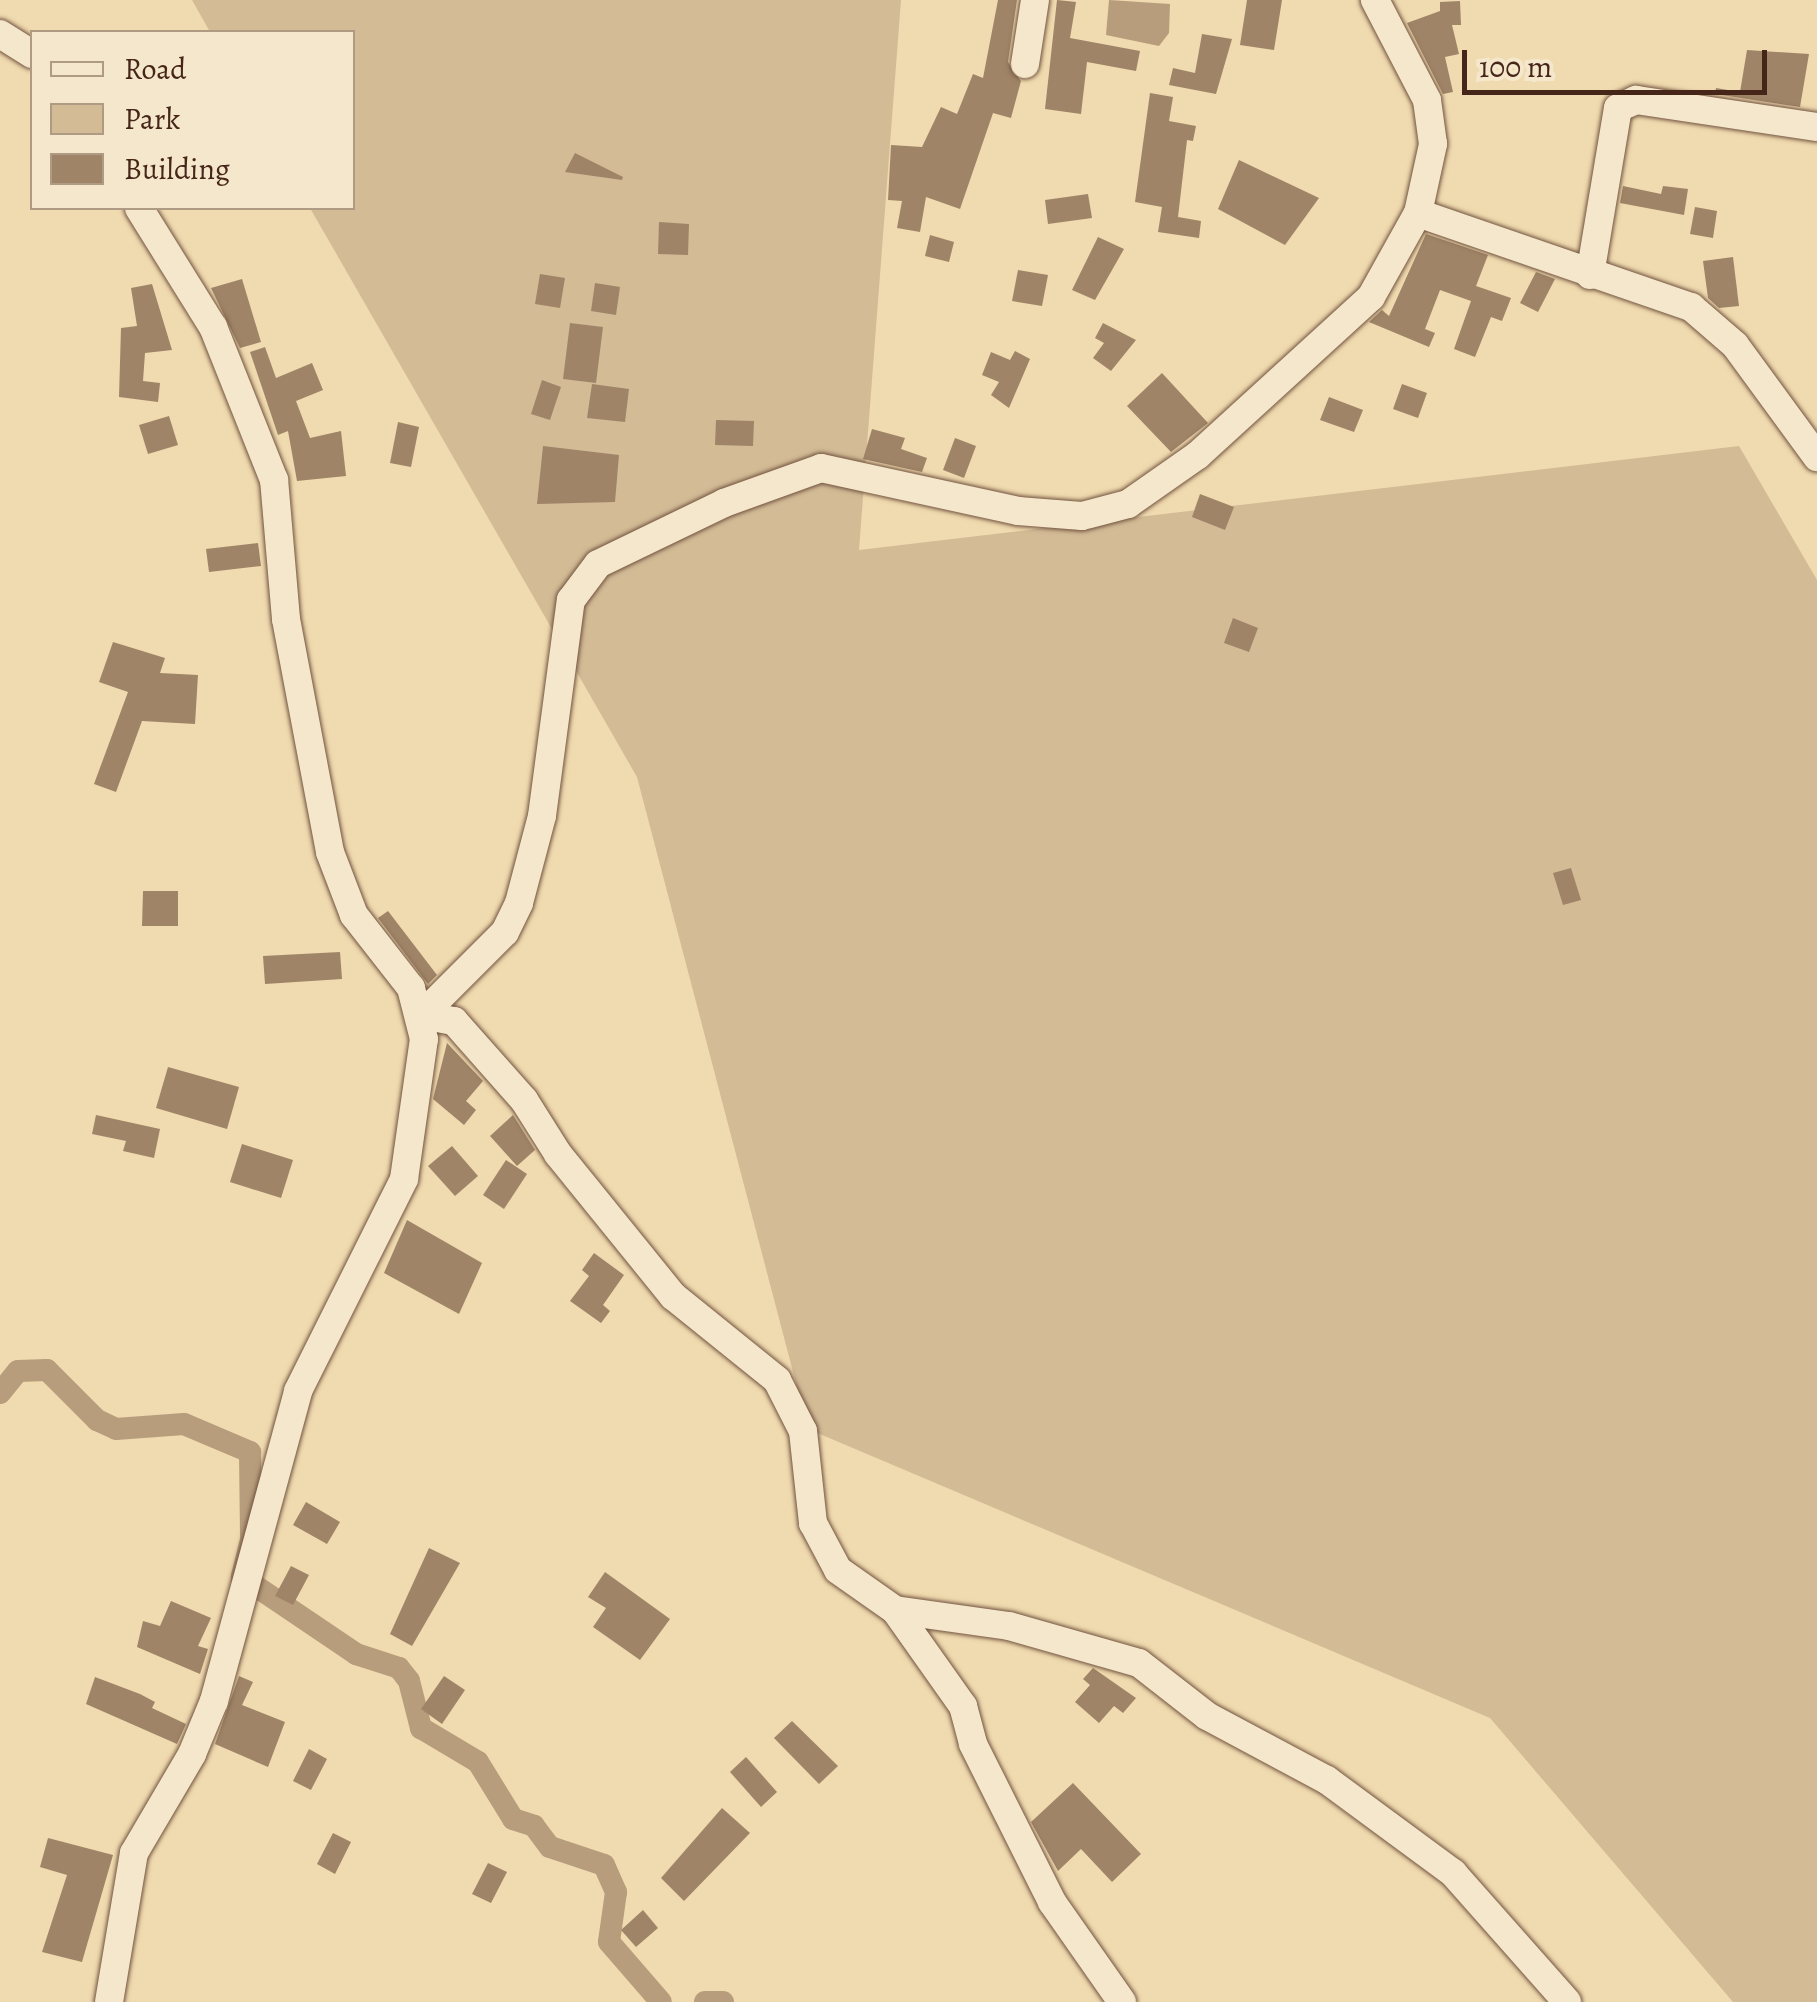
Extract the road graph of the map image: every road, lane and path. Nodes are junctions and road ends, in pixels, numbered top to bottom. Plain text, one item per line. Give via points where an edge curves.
1 (1035, 0) edge
2 (1375, 0) edge
3 (0, 34) edge
4 (30, 53) edge
5 (1024, 64) dead end
6 (1817, 127) edge
7 (140, 210) edge
8 (1418, 213) junction
9 (1590, 275) junction
10 (1817, 456) edge
11 (422, 1015) junction
12 (895, 1610) junction
13 (109, 2002) edge
14 (1122, 2002) edge
15 (1567, 2002) edge

1 - 5 street
2 - 8 street via 1427,100 1433,144
3 - 4 street
6 - 9 street via 1636,100 1618,108
7 - 11 street via 213,328 274,480 286,619 330,852 354,915 410,988
8 - 9 street
8 - 11 street via 1371,297 1198,455 1128,504 1082,516 1018,511 821,468 724,503 598,564 570,600 542,816 519,903 505,932
9 - 10 street via 1634,283 1690,307 1735,345
11 - 12 street via 454,1021 524,1100 558,1154 672,1296 777,1380 803,1431 813,1523 838,1570
11 - 13 street via 404,1179 298,1390 255,1562 192,1754 134,1853
12 - 14 street via 962,1706 973,1744 1044,1888
12 - 15 street via 1009,1626 1139,1663 1208,1716 1327,1780 1453,1873

